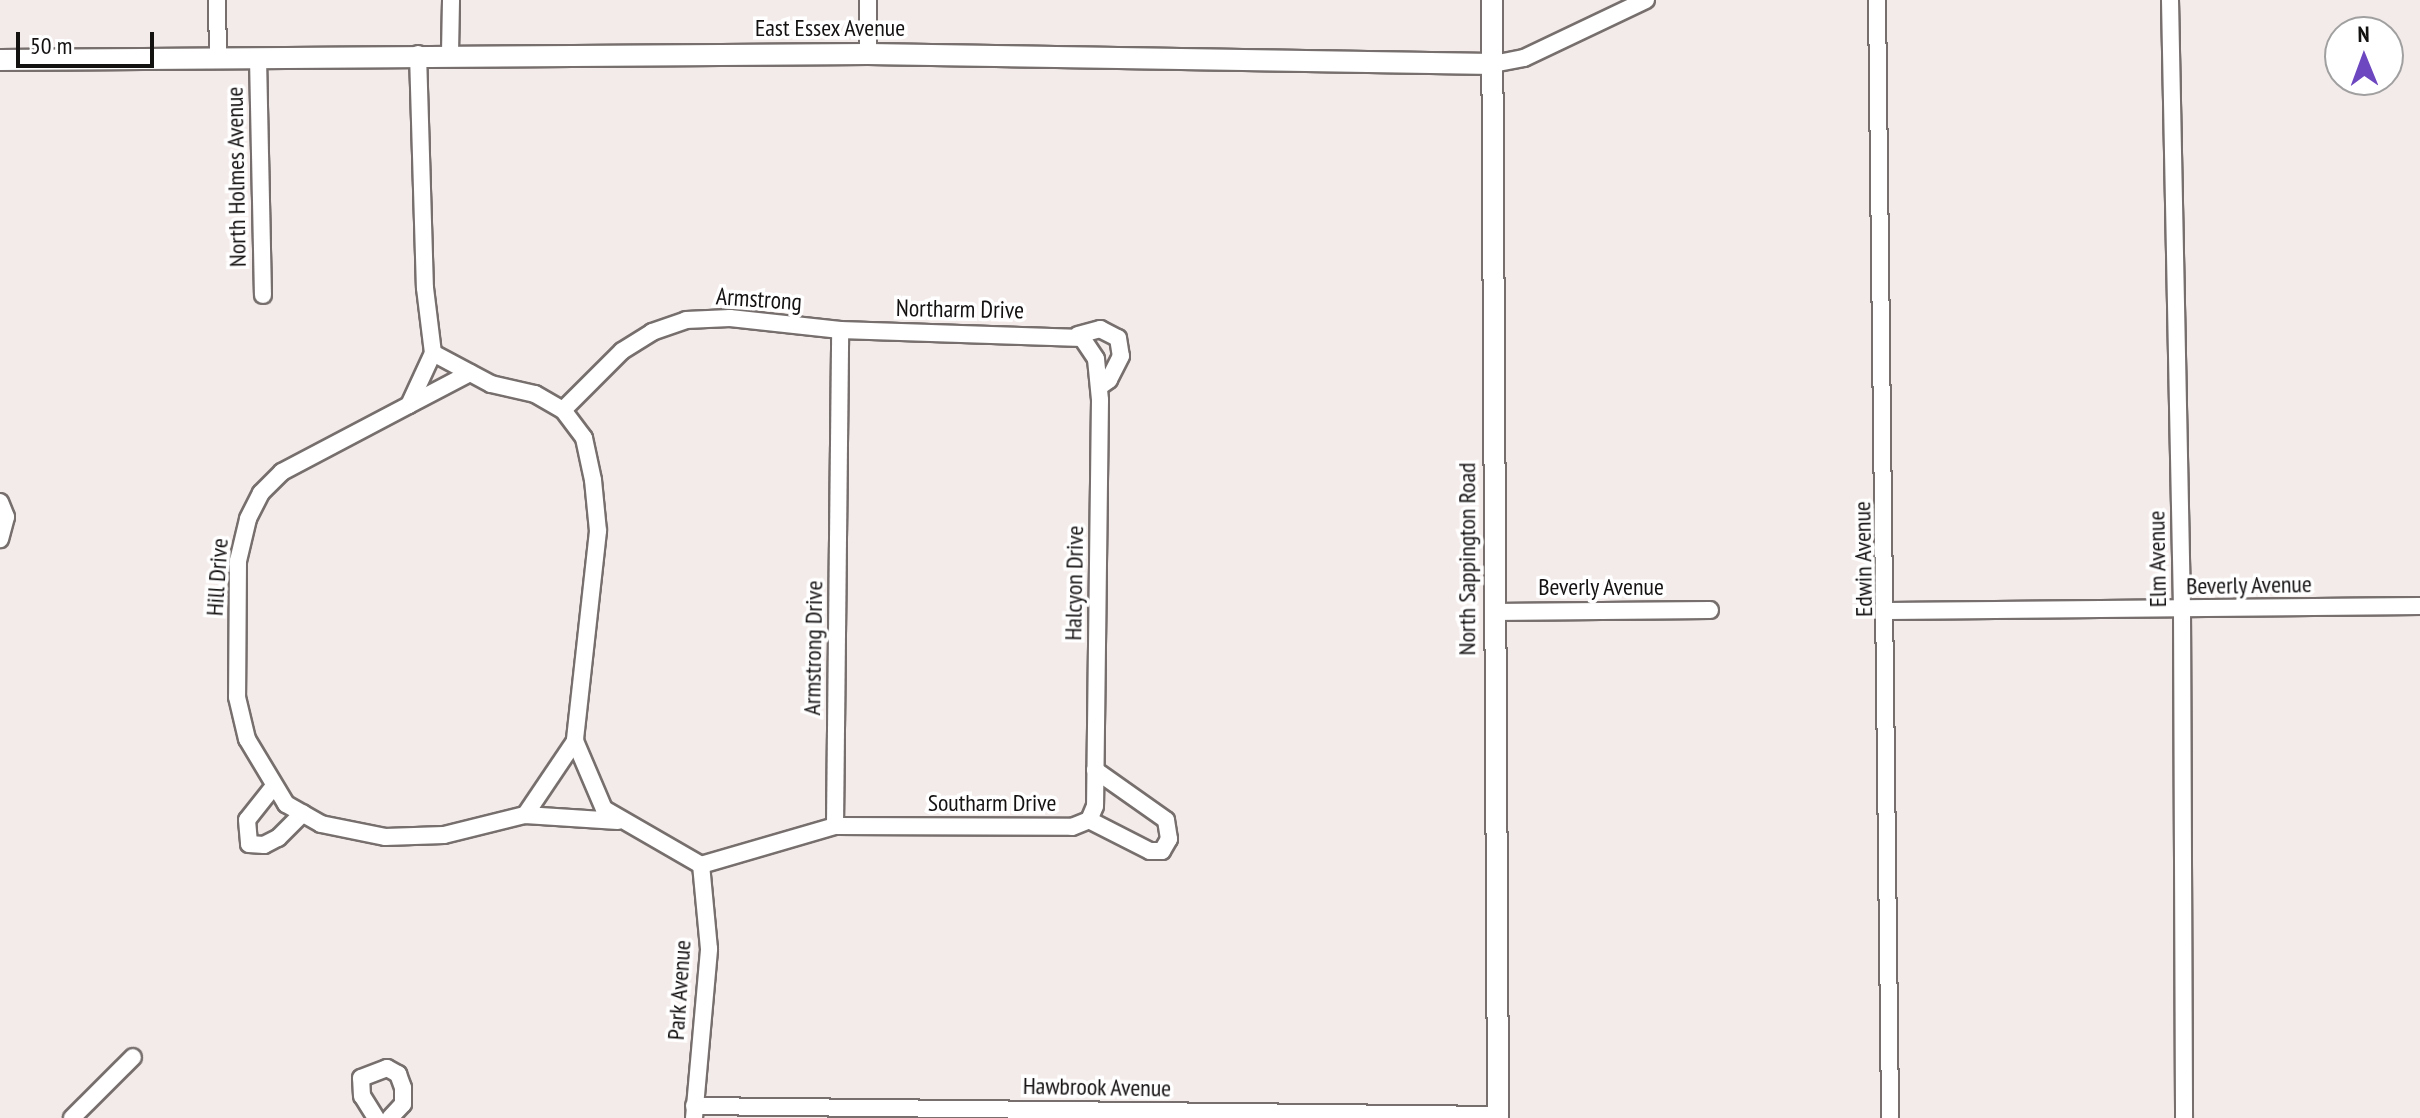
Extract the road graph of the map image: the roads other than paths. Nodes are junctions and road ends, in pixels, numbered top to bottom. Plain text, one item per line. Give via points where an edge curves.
1 (217, 0) edge
2 (451, 0) edge
3 (868, 0) edge
4 (1492, 0) edge
5 (1646, 0) edge
6 (1877, 0) edge
7 (2170, 0) edge
8 (450, 53) junction
9 (418, 54) junction
10 (868, 54) junction
11 (218, 57) junction
12 (258, 58) junction
13 (0, 60) edge
14 (1493, 64) junction
15 (263, 295) dead end
16 (840, 330) junction
17 (1083, 342) junction
18 (433, 353) junction
19 (470, 373) junction
20 (1099, 387) junction
21 (409, 405) junction
22 (563, 410) junction
23 (0, 502) edge
24 (0, 539) edge
25 (2420, 606) edge
26 (1710, 610) dead end
27 (2182, 610) junction
28 (1888, 611) junction
29 (1493, 612) junction
30 (575, 741) junction
31 (1095, 770) junction
32 (274, 786) junction
33 (303, 813) junction
34 (525, 815) junction
35 (1089, 820) junction
36 (618, 821) junction
37 (835, 826) junction
38 (701, 865) junction
39 (133, 1057) dead end
40 (694, 1112) edge
41 (1498, 1116) edge
42 (72, 1118) edge
43 (376, 1118) edge
44 (390, 1118) edge
45 (1890, 1118) edge
46 (2184, 1118) edge

1 - 11 street
2 - 8 street
3 - 10 street
4 - 14 street, North Sappington Road
5 - 14 street, East Essex Avenue via 1524,58
6 - 28 street, Edwin Avenue
7 - 27 street, Elm Avenue
8 - 9 street, East Essex Avenue
8 - 10 street, East Essex Avenue
9 - 12 street, East Essex Avenue
9 - 18 street via 425,288
10 - 14 street, East Essex Avenue
11 - 12 street, East Essex Avenue
11 - 13 street, East Essex Avenue
12 - 15 street, North Holmes Avenue
14 - 29 street, North Sappington Road
16 - 17 street, Northarm Drive
16 - 22 street, Armstrong via 730,318 686,320 652,332 622,351
16 - 37 street, Armstrong Drive
17 - 20 street, Halcyon Drive
17 - 20 street, Northarm Drive via 1100,329 1118,338 1121,356 1109,380
18 - 19 street
18 - 21 street
19 - 21 street, Hill Drive
19 - 22 street via 491,384 535,394
20 - 31 street, Halcyon Drive
21 - 32 street, Hill Drive via 282,472 261,493 248,519 238,561 237,697 247,739
22 - 30 street, Hill Drive via 584,438 598,531
23 - 24 street via 6,517
25 - 27 street, Beverly Avenue
26 - 29 street, Beverly Avenue
27 - 28 street, Beverly Avenue
27 - 46 street, Elm Avenue
28 - 45 street, Edwin Avenue
29 - 41 street, North Sappington Road
30 - 34 street, Hill Drive
30 - 36 street, Hill Drive via 604,809
31 - 35 street, Halcyon Drive
31 - 35 street, Southarm Drive via 1166,820 1169,839 1162,851 1150,851
32 - 33 street, Hill Drive via 286,804
32 - 33 street via 247,820 249,844 264,845 278,838
33 - 34 street, Hill Drive via 321,824 385,837 444,835
34 - 36 street, Hill Drive
35 - 37 street, Southarm Drive via 1072,827
36 - 38 street, Hill Drive
37 - 38 street
38 - 40 street, Park Avenue via 709,949
39 - 42 street
40 - 41 street, Hawbrook Avenue
43 - 44 street via 362,1096 361,1078 387,1068 398,1074 403,1088 403,1104

